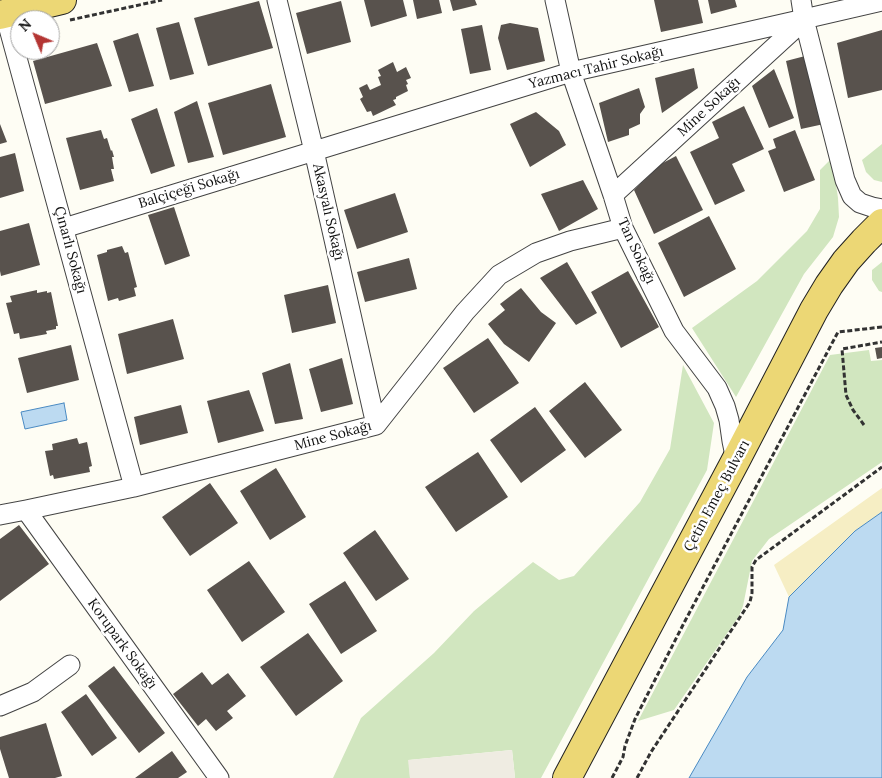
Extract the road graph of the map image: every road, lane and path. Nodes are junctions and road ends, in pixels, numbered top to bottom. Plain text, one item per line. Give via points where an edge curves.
1 (162, 0) edge
2 (276, 0) edge
3 (555, 0) edge
4 (801, 0) edge
5 (882, 1) edge
6 (65, 10) edge
7 (3, 15) edge
8 (804, 20) junction
9 (571, 72) junction
10 (314, 151) junction
11 (613, 195) junction
12 (882, 209) edge
13 (882, 223) edge
14 (64, 228) junction
15 (623, 228) junction
16 (882, 327) edge
17 (882, 342) edge
18 (376, 425) junction
19 (864, 425) dead end
20 (736, 460) junction
21 (882, 467) edge
22 (134, 487) junction
23 (26, 510) junction
24 (0, 515) edge
25 (70, 665) dead end
26 (0, 706) edge
27 (219, 778) edge
28 (567, 778) edge
29 (612, 778) edge
30 (637, 778) edge

1 - 6 path
2 - 10 street, Akasyalı Sokağı
3 - 9 street, Tan Sokağı
4 - 8 street
5 - 8 street, Yazmacı Tahir Sokağı
6 - 7 main road
7 - 14 street, Çınarlı Sokağı
8 - 9 street, Yazmacı Tahir Sokağı
8 - 11 street, Mine Sokağı
8 - 12 street via 845,180 852,196 860,203
9 - 10 street, Yazmacı Tahir Sokağı
9 - 11 street, Tan Sokağı
10 - 14 street, Balçiçeği Sokağı
10 - 18 street, Akasyalı Sokağı
11 - 15 street, Tan Sokağı
13 - 20 main road, Çetin Emeç Bulvarı via 829,285
14 - 22 street, Çınarlı Sokağı
15 - 18 street, Mine Sokağı via 536,253 499,275 465,312
15 - 20 street, Tan Sokağı via 674,331 717,388 729,420
16 - 29 path via 838,332 635,719 623,757
17 - 19 path via 842,349 846,395
18 - 22 street, Mine Sokağı
20 - 28 main road, Çetin Emeç Bulvarı
21 - 30 path via 756,560 752,567 750,602
22 - 23 street, Mine Sokağı
23 - 24 street, Mine Sokağı
23 - 27 street, Korupark Sokağı
25 - 26 street via 33,692

